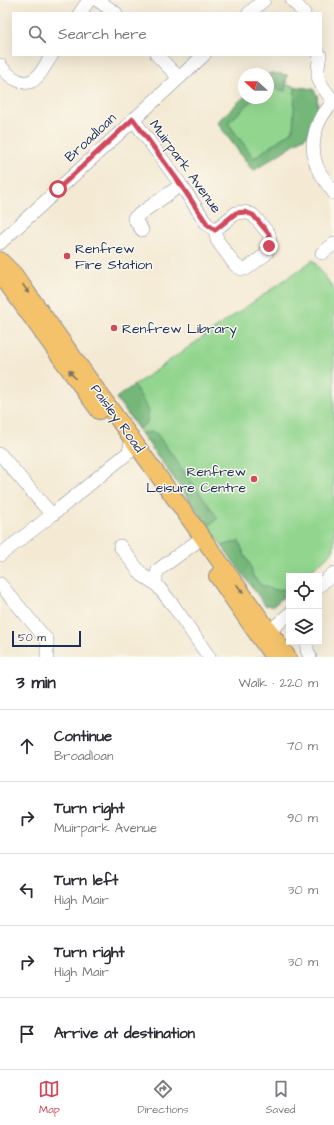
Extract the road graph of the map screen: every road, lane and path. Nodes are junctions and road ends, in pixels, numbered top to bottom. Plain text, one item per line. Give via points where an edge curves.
1 (89, 0) edge
2 (97, 0) edge
3 (264, 0) edge
4 (292, 0) edge
5 (81, 12) edge
6 (115, 12) edge
7 (250, 12) edge
8 (303, 12) edge
9 (51, 56) edge
10 (158, 56) edge
11 (203, 56) edge
12 (320, 56) edge
13 (0, 65) edge
14 (179, 78) junction
15 (334, 102) edge
16 (133, 119) junction
17 (181, 185) junction
18 (334, 193) edge
19 (142, 230) dead end
20 (215, 230) junction
21 (0, 243) edge
22 (334, 244) edge
23 (322, 253) dead end
24 (0, 260) edge
25 (5, 278) edge
26 (130, 445) junction
27 (0, 454) edge
28 (52, 515) junction
29 (195, 543) junction
30 (120, 546) dead end
31 (0, 555) edge
32 (334, 573) edge
33 (322, 583) edge
34 (0, 584) edge
35 (156, 584) junction
36 (286, 617) edge
37 (265, 635) junction
38 (307, 645) edge
39 (47, 657) edge
40 (209, 657) edge
41 (273, 657) edge
42 (288, 657) edge
43 (310, 657) edge

1 - 5 street
2 - 6 street
3 - 7 street
4 - 8 street
9 - 13 street via 32,81 16,80
10 - 14 street
11 - 14 street, Broadloan
12 - 15 street via 317,68 319,80
14 - 16 street, Broadloan
15 - 18 street via 316,126 314,145 318,168
16 - 17 street, Muirpark Avenue
16 - 21 street, Broadloan
17 - 19 street via 134,218
17 - 20 street, Muirpark Avenue via 207,224
20 - 20 street via 236,213 245,212 253,215 269,234 266,254 242,269 235,265 217,240
22 - 23 street
24 - 25 main road, Paisley Road
25 - 26 main road, Paisley Road
26 - 28 street
26 - 29 main road, Paisley Road
26 -> 37 main road, Paisley Road
27 - 28 street
28 - 31 street
29 - 35 street via 158,570
29 - 37 main road, Paisley Road
30 - 35 street via 142,575
32 - 33 street
34 - 39 street via 48,640
35 - 40 street
36 - 37 street
37 - 41 main road, Paisley Road
37 - 42 main road, Paisley Road
38 - 43 street

